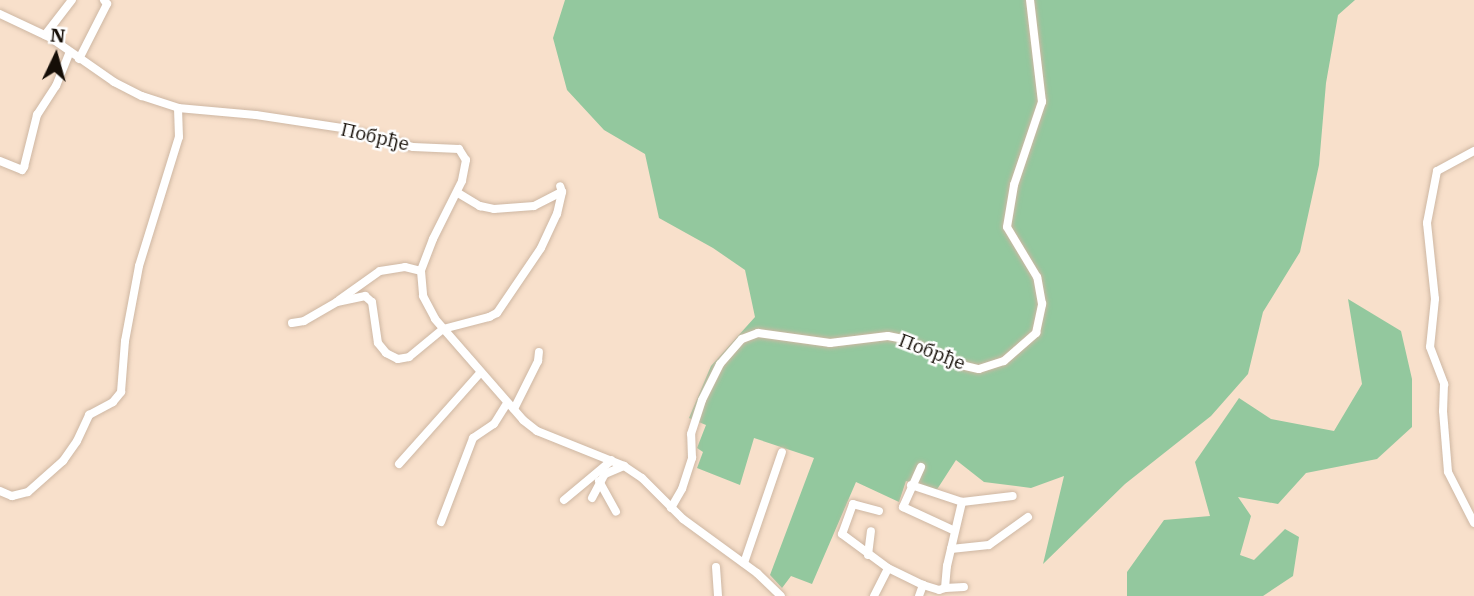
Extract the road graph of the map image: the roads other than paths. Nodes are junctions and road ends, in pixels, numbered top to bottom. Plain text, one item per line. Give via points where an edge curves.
1 (72, 0) edge
2 (1030, 0) edge
3 (109, 1) edge
4 (0, 14) edge
5 (44, 35) junction
6 (70, 52) junction
7 (79, 59) junction
8 (178, 108) junction
9 (1474, 151) edge
10 (0, 162) edge
11 (458, 194) junction
12 (421, 271) junction
13 (337, 302) junction
14 (292, 323) dead end
15 (443, 329) junction
16 (539, 352) dead end
17 (481, 372) junction
18 (511, 406) junction
19 (782, 452) dead end
20 (612, 460) junction
21 (400, 464) dead end
22 (624, 466) junction
23 (921, 467) dead end
24 (599, 481) junction
25 (911, 485) junction
26 (0, 491) edge
27 (1013, 496) dead end
28 (592, 498) dead end
29 (564, 500) dead end
30 (962, 502) junction
31 (671, 508) junction
32 (879, 511) dead end
33 (616, 512) dead end
34 (1028, 517) dead end
35 (441, 522) dead end
36 (1474, 523) edge
37 (871, 531) dead end
38 (955, 531) junction
39 (951, 549) junction
40 (868, 555) junction
41 (744, 563) junction
42 (716, 566) dead end
43 (888, 568) junction
44 (923, 585) junction
45 (964, 587) dead end
46 (945, 588) junction
47 (718, 596) edge
48 (781, 596) edge
49 (874, 596) edge
50 (919, 596) edge

1 - 5 street
2 - 31 street, Побрђе via 1042,102 1016,177 1007,227 1037,277 1042,313 1036,333 1004,361 979,369 888,336 830,344 758,333 742,339 720,363 702,400 691,434 692,458
3 - 7 street
4 - 5 street, Побрђе
5 - 6 street, Побрђе
6 - 7 street, Побрђе
6 - 10 street via 37,115 22,170
7 - 8 street, Побрђе via 142,96
8 - 11 street, Побрђе via 342,128 413,147 459,149 466,160
8 - 26 street via 179,137 139,266 121,392 89,415 63,461 28,492 12,496
9 - 36 street via 1437,171 1427,223 1435,299 1430,347 1444,384 1448,472
11 - 12 street, Побрђе
11 - 15 street via 480,206 500,209 534,206 561,189 557,214 541,248 497,313
12 - 13 street via 405,267 374,273
12 - 15 street via 423,296
13 - 14 street
13 - 15 street via 360,295 370,299 378,343 398,359 409,357
15 - 17 street
16 - 18 street
17 - 18 street
17 - 21 street
18 - 20 street via 537,431
18 - 35 street via 473,439
19 - 41 street
20 - 22 street
20 - 29 street
22 - 24 street
22 - 31 street
23 - 25 street
24 - 28 street
24 - 33 street
25 - 30 street
25 - 38 street via 903,507
27 - 30 street
30 - 38 street
31 - 41 street
32 - 40 street via 853,504 842,534
34 - 39 street via 989,545
37 - 40 street
38 - 39 street
39 - 46 street
40 - 43 street
41 - 48 street
42 - 47 street
43 - 44 street
43 - 49 street
44 - 46 street
44 - 50 street
45 - 46 street

